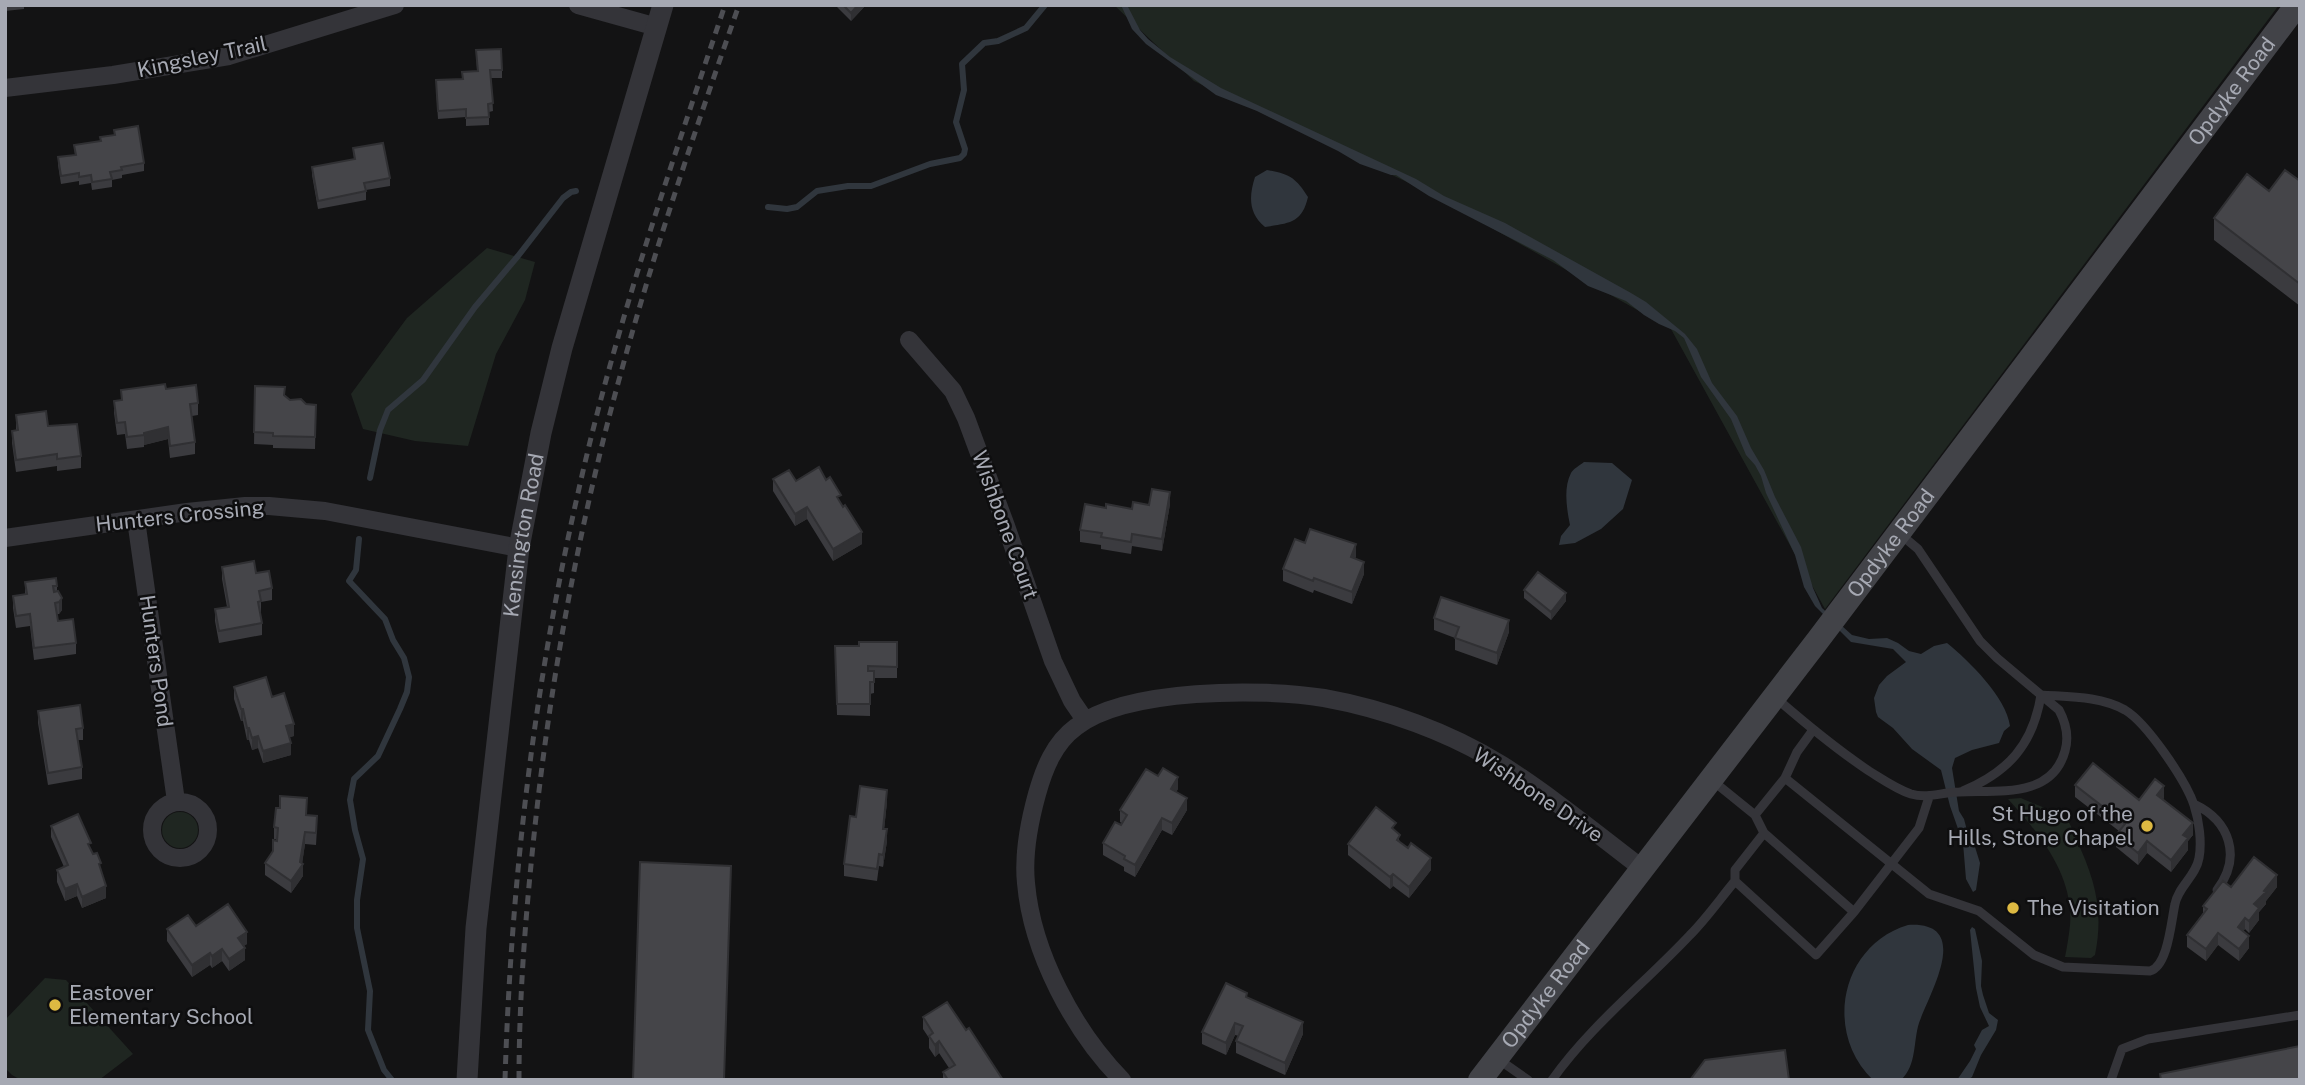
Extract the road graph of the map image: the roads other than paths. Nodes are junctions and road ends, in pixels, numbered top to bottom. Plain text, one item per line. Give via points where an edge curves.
1 (395, 5) edge
2 (578, 5) edge
3 (663, 5) edge
4 (2297, 5) edge
5 (657, 27) junction
6 (5, 88) edge
7 (909, 340) dead end
8 (136, 520) junction
9 (1899, 533) junction
10 (5, 538) edge
11 (519, 548) junction
12 (2042, 695) junction
13 (1775, 697) junction
14 (1085, 720) junction
15 (1813, 730) junction
16 (1785, 778) junction
17 (1712, 780) junction
18 (1961, 791) junction
19 (1929, 797) junction
20 (176, 801) dead end
21 (2194, 804) junction
22 (1755, 815) junction
23 (1764, 833) junction
24 (1891, 864) junction
25 (1643, 869) junction
26 (1735, 881) junction
27 (2217, 890) edge
28 (1854, 912) junction
29 (2300, 1015) edge
30 (1497, 1058) junction
31 (467, 1080) edge
32 (1122, 1080) edge
33 (1480, 1080) edge
34 (1528, 1080) edge
35 (1552, 1080) edge
36 (2111, 1080) edge

1 - 6 street, Kingsley Trail via 229,56
2 - 5 street
3 - 5 street, Kensington Road
4 - 9 main road, Opdyke Road
5 - 11 street, Kensington Road via 562,348
7 - 14 street, Wishbone Court via 953,391 962,409 1053,661
8 - 10 street, Hunters Crossing
8 - 11 street, Hunters Crossing via 246,506 294,507
8 - 20 street, Hunters Pond
9 - 12 lane via 1918,549 1980,641
9 - 13 main road, Opdyke Road
11 - 31 street, Kensington Road via 476,928
12 - 18 lane via 2031,734 2018,753 1992,777
12 - 18 lane via 2059,710 2067,735 2062,759 2050,777 2030,788
12 - 21 lane via 2102,702 2131,715 2164,754
13 - 15 lane
13 - 17 main road, Opdyke Road
14 - 25 street, Wishbone Drive via 1134,703 1226,692 1284,693 1350,704 1444,735 1489,757
14 - 32 street, Wishbone Drive via 1055,750 1040,784 1027,842 1026,884 1035,927 1061,993 1088,1041
15 - 16 lane
15 - 19 lane via 1889,784
16 - 22 lane
16 - 24 lane
17 - 22 lane
17 - 25 main road, Opdyke Road
18 - 19 lane
19 - 24 lane via 1919,828
21 - 24 lane via 2198,863 2176,897 2163,960 2150,971 2063,967 2043,960 1979,911 1929,894
21 - 27 lane via 2216,817 2228,840 2230,868
22 - 23 lane
23 - 26 lane via 1735,870
23 - 28 lane
24 - 28 lane
25 - 30 main road, Opdyke Road
26 - 28 lane via 1816,955
26 - 35 lane via 1692,934 1622,1001
29 - 36 lane via 2148,1039 2122,1049
30 - 33 main road, Opdyke Road
30 - 34 lane

